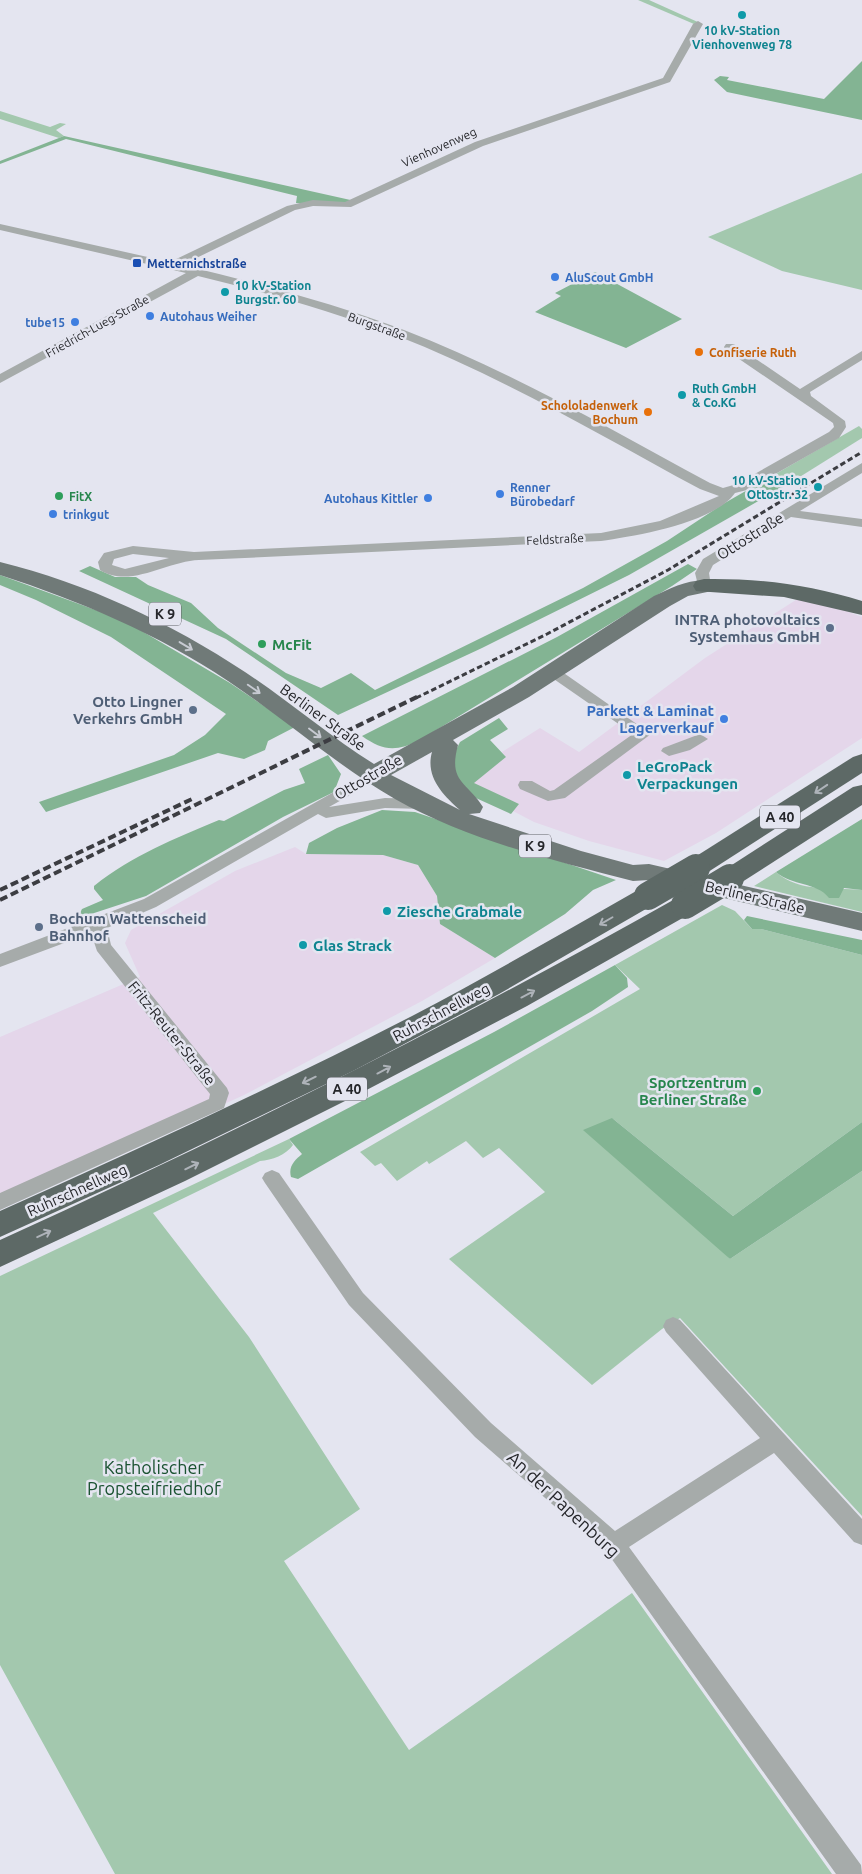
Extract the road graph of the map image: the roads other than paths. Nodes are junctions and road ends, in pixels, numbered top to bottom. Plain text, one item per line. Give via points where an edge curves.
1 (698, 24) dead end
2 (0, 227) edge
3 (169, 267) junction
4 (194, 273) junction
5 (730, 347) dead end
6 (862, 355) edge
7 (0, 379) edge
8 (805, 398) junction
9 (862, 467) edge
10 (729, 492) junction
11 (788, 512) junction
12 (862, 523) edge
13 (0, 554) edge
14 (194, 556) junction
15 (0, 568) edge
16 (704, 586) junction
17 (862, 608) edge
18 (553, 672) junction
19 (521, 692) junction
20 (700, 738) dead end
21 (446, 745) junction
22 (669, 751) dead end
23 (862, 762) edge
24 (388, 773) junction
25 (526, 785) dead end
26 (862, 793) edge
27 (425, 804) junction
28 (471, 807) junction
29 (326, 813) junction
30 (216, 866) junction
31 (649, 884) junction
32 (862, 922) edge
33 (98, 926) junction
34 (0, 961) edge
35 (272, 1178) dead end
36 (0, 1202) edge
37 (0, 1225) edge
38 (0, 1254) edge
39 (673, 1326) dead end
40 (775, 1440) junction
41 (862, 1535) edge
42 (614, 1544) junction
43 (852, 1874) edge

1 - 3 street, Vienhovenweg via 667,80 479,144 347,205 313,203 291,208
2 - 3 street, Burgstraße
3 - 4 street, Burgstraße
4 - 7 street, Friedrich-Lueg-Straße
4 - 10 street, Burgstraße via 320,306 446,352 546,399 705,486
5 - 8 street
6 - 8 street via 807,388
8 - 10 street, Feldstraße via 839,421 840,427 834,435
9 - 11 street, Ottostraße
10 - 14 street, Feldstraße via 724,499 675,523 601,538
11 - 12 street via 808,518
11 - 16 street, Ottostraße via 708,562 701,574
13 - 24 main road, Berliner Straße / K 9 via 92,584 177,620 266,676
14 - 14 street, Feldstraße via 133,550 109,556 105,567 125,573
15 -> 24 main road, Berliner Straße / K 9 via 86,596 164,632
16 - 17 highway via 734,585 786,591
16 - 18 main road, Ottostraße via 681,591 662,601
18 - 19 main road, Ottostraße
18 - 25 street via 643,734 559,794 548,796
19 - 21 main road, Ottostraße
19 - 24 main road, Ottostraße
20 - 22 street via 684,748
21 - 24 main road, Ottostraße
21 - 28 main road via 442,773
23 -> 31 highway, Ruhrschnellweg / A 40, bridge via 696,868
24 - 27 main road, Berliner Straße / K 9
24 - 28 main road, Berliner Straße / K 9
24 - 29 street, Ottostraße
24 - 30 street, Ottostraße via 269,833
38 -> 26 highway, Ruhrschnellweg / A 40, bridge via 158,1182 325,1100 578,968 730,878
27 - 29 street, Ottostraße via 386,803
27 - 31 main road, Berliner Straße / K 9 via 476,826 633,873
28 - 31 main road, Berliner Straße / K 9 via 533,831 638,864
29 - 30 street, Ottostraße
30 - 33 street, Ottostraße via 150,903
31 - 32 main road, Berliner Straße / K 9
31 -> 37 highway, Ruhrschnellweg / A 40 via 508,977 392,1038 198,1135
33 - 34 street via 23,950
33 - 36 street, Fritz-Reuter-Straße via 103,947 220,1093 217,1103
35 - 42 street, An der Papenburg via 356,1300 483,1430
39 - 40 street
40 - 41 street
40 - 42 street
42 - 43 street, An der Papenburg

